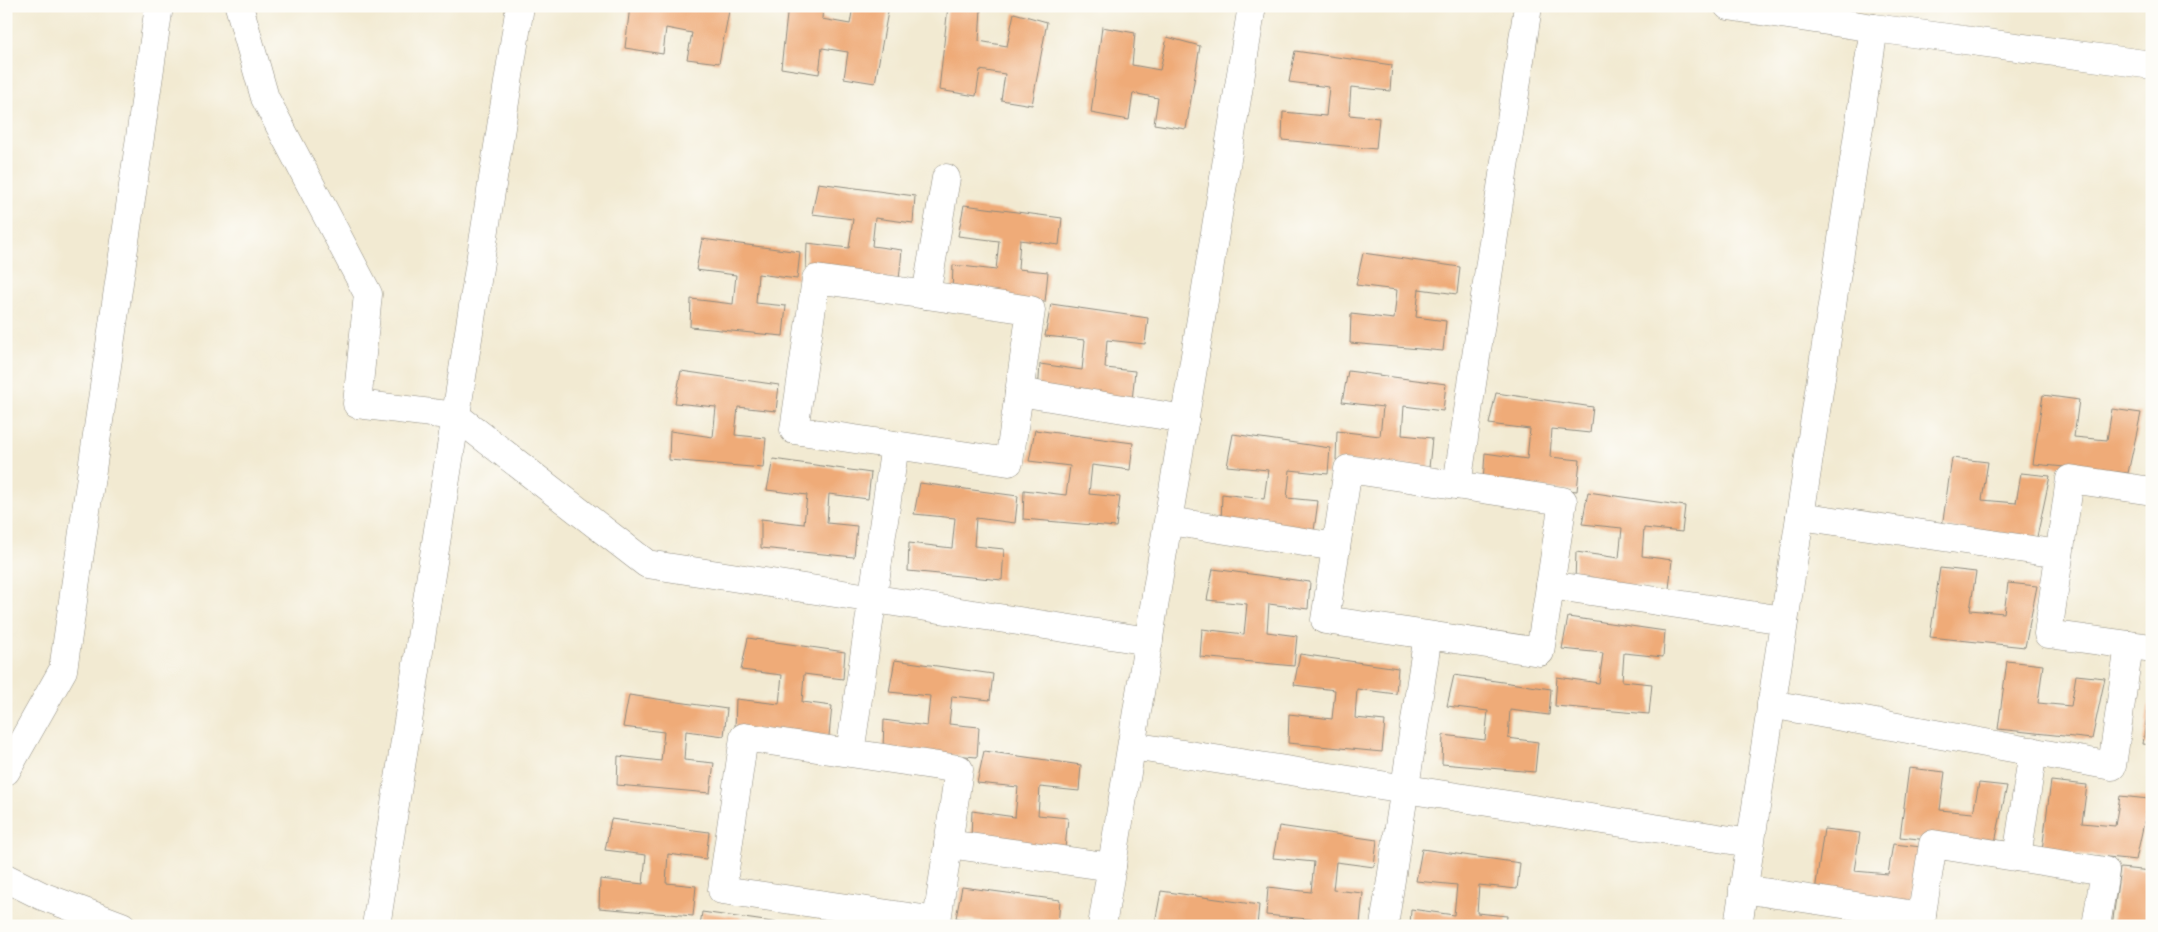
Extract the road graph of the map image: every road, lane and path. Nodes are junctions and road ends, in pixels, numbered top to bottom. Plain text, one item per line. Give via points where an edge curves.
1 (159, 6) edge
2 (239, 6) edge
3 (520, 6) edge
4 (1252, 6) edge
5 (1528, 6) edge
6 (1728, 6) edge
7 (1874, 28) junction
8 (2152, 65) edge
9 (946, 178) dead end
10 (926, 295) junction
11 (1019, 392) junction
12 (456, 416) junction
13 (1185, 419) junction
14 (895, 445) junction
15 (1457, 485) junction
16 (2151, 486) edge
17 (1800, 516) junction
18 (1168, 521) junction
19 (1336, 547) junction
20 (2059, 554) junction
21 (1550, 585) junction
22 (873, 599) junction
23 (1784, 620) junction
24 (1428, 635) junction
25 (1149, 641) junction
26 (2141, 647) edge
27 (1771, 704) junction
28 (1132, 746) junction
29 (2033, 752) junction
30 (850, 753) junction
31 (6, 771) edge
32 (1405, 789) junction
33 (1750, 843) junction
34 (948, 844) junction
35 (2017, 857) junction
36 (1112, 867) junction
37 (6, 878) edge
38 (1744, 889) junction
39 (830, 916) edge
40 (1921, 921) edge
41 (122, 926) edge
42 (376, 926) edge
43 (1102, 926) edge
44 (1384, 926) edge
45 (1738, 926) edge
46 (2096, 926) edge

1 - 31 street via 63,670
2 - 12 street via 265,98 368,294 357,404
3 - 12 street
4 - 13 street
5 - 15 street
6 - 7 street
7 - 8 street
7 - 17 street
9 - 10 street
10 - 11 street via 1031,310
10 - 14 street via 816,279 794,430
11 - 13 street
11 - 14 street via 1009,462
12 - 22 street via 647,564
12 - 42 street
13 - 18 street
14 - 22 street
15 - 19 street via 1348,468
15 - 21 street via 1563,501
16 - 20 street via 2070,479
17 - 20 street
17 - 23 street
18 - 19 street
18 - 25 street
19 - 24 street via 1325,620
20 - 26 street via 2048,634
21 - 23 street
21 - 24 street via 1540,652
22 - 25 street
22 - 30 street
23 - 27 street
24 - 32 street
25 - 28 street
26 - 29 street via 2112,766
27 - 29 street
27 - 33 street
28 - 32 street
28 - 36 street
29 - 35 street
30 - 34 street via 959,768
30 - 39 street via 744,737 722,890
32 - 33 street
32 - 44 street
33 - 38 street
34 - 36 street
34 - 39 street via 937,921
35 - 40 street via 1933,844
35 - 46 street via 2105,871
36 - 43 street
37 - 41 street via 42,896
38 - 40 street
38 - 45 street

